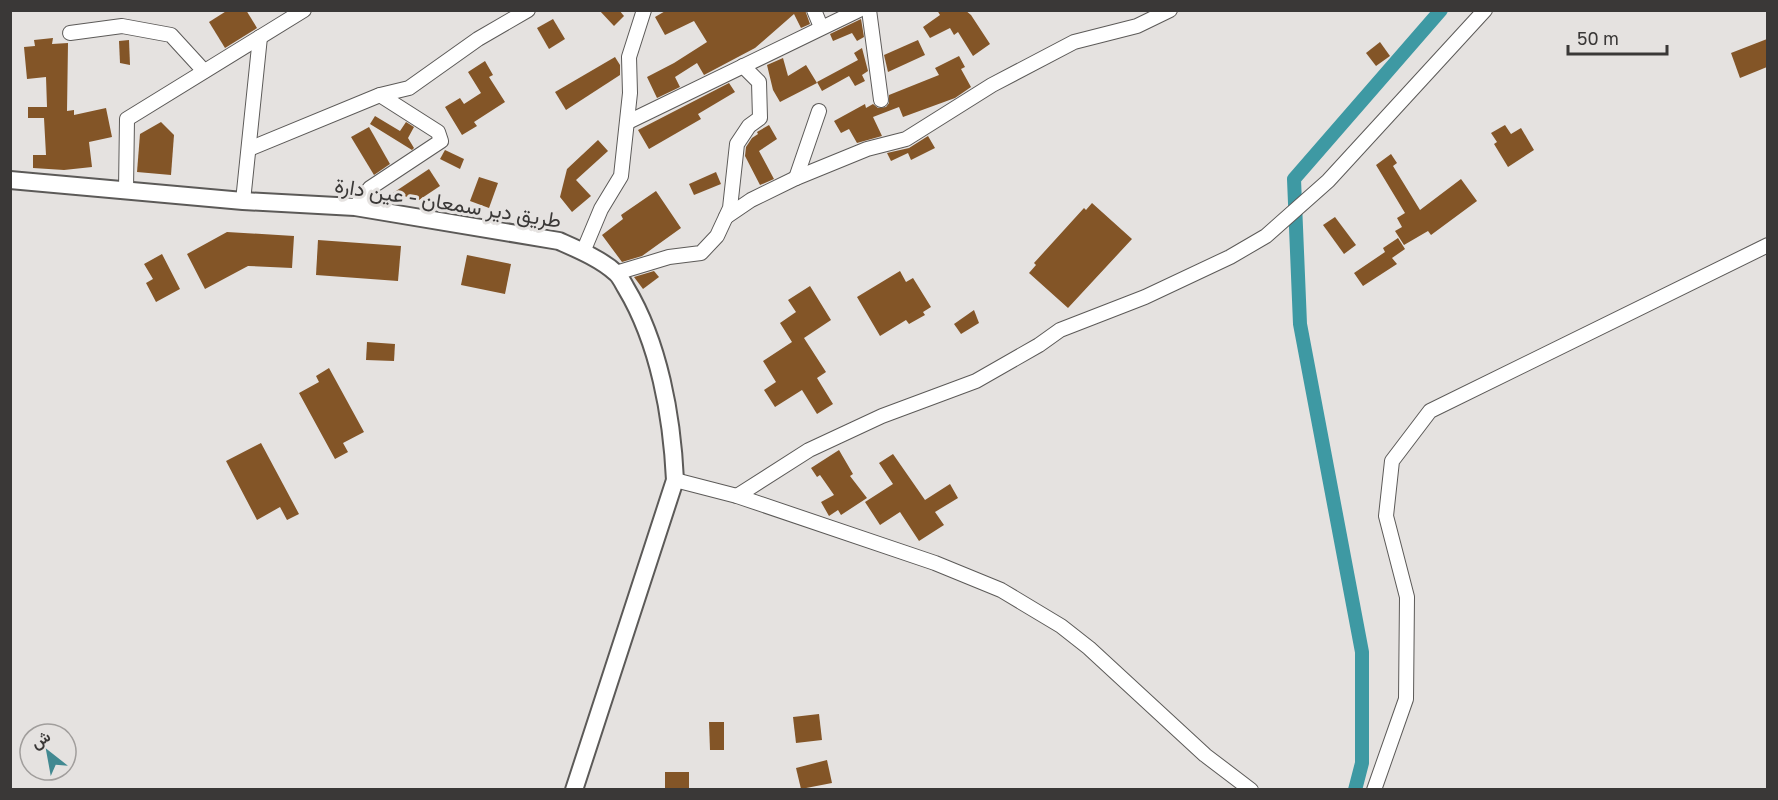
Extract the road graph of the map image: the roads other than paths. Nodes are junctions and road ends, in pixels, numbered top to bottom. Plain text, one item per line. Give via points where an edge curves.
1 (304, 10) edge
2 (528, 10) edge
3 (644, 10) edge
4 (814, 10) edge
5 (859, 10) edge
6 (869, 10) edge
7 (1170, 10) edge
8 (1481, 13) edge
9 (821, 27) junction
10 (70, 33) dead end
11 (260, 38) junction
12 (743, 66) junction
13 (204, 71) junction
14 (380, 95) junction
15 (881, 100) dead end
16 (819, 111) dead end
17 (628, 122) junction
18 (249, 150) junction
19 (796, 178) junction
20 (10, 180) edge
21 (126, 190) junction
22 (243, 201) junction
23 (355, 207) junction
24 (726, 217) junction
25 (1767, 245) edge
26 (583, 252) junction
27 (616, 273) junction
28 (675, 480) junction
29 (737, 496) junction
30 (574, 789) edge
31 (1251, 789) edge
32 (1374, 789) edge

1 - 11 street
2 - 14 street via 478,39 409,88
3 - 17 street via 629,57
4 - 9 street
5 - 9 street
6 - 15 street
7 - 19 street via 1137,26 1074,42 992,85 906,139 867,149
8 - 29 street via 1344,164 1266,236 1145,297 1060,330 976,381 882,416 809,450
9 - 12 street
10 - 13 street via 122,26 171,35
11 - 13 street
11 - 18 street
12 - 17 street
12 - 24 street via 759,82 760,118 737,144 735,185
13 - 21 street via 127,119
14 - 18 street
14 - 23 street via 438,132 441,141 370,188
16 - 19 street
17 - 26 street via 621,176 601,209
18 - 22 street
19 - 24 street
20 - 21 main road, طريق دير سمعان - عين دارة
21 - 22 main road, طريق دير سمعان - عين دارة
22 - 23 main road, طريق دير سمعان - عين دارة
23 - 26 main road, طريق دير سمعان - عين دارة via 559,241
24 - 27 street via 717,236 701,253 669,257
25 - 32 street via 1430,411 1392,461 1386,516 1407,597 1406,699
26 - 27 main road, طريق دير سمعان - عين دارة
27 - 28 main road, طريق دير سمعان - عين دارة via 642,316 664,396 674,446
28 - 29 street
28 - 30 main road, طريق دير سمعان - عين دارة
29 - 31 street via 968,575 1032,607 1089,648 1205,755

